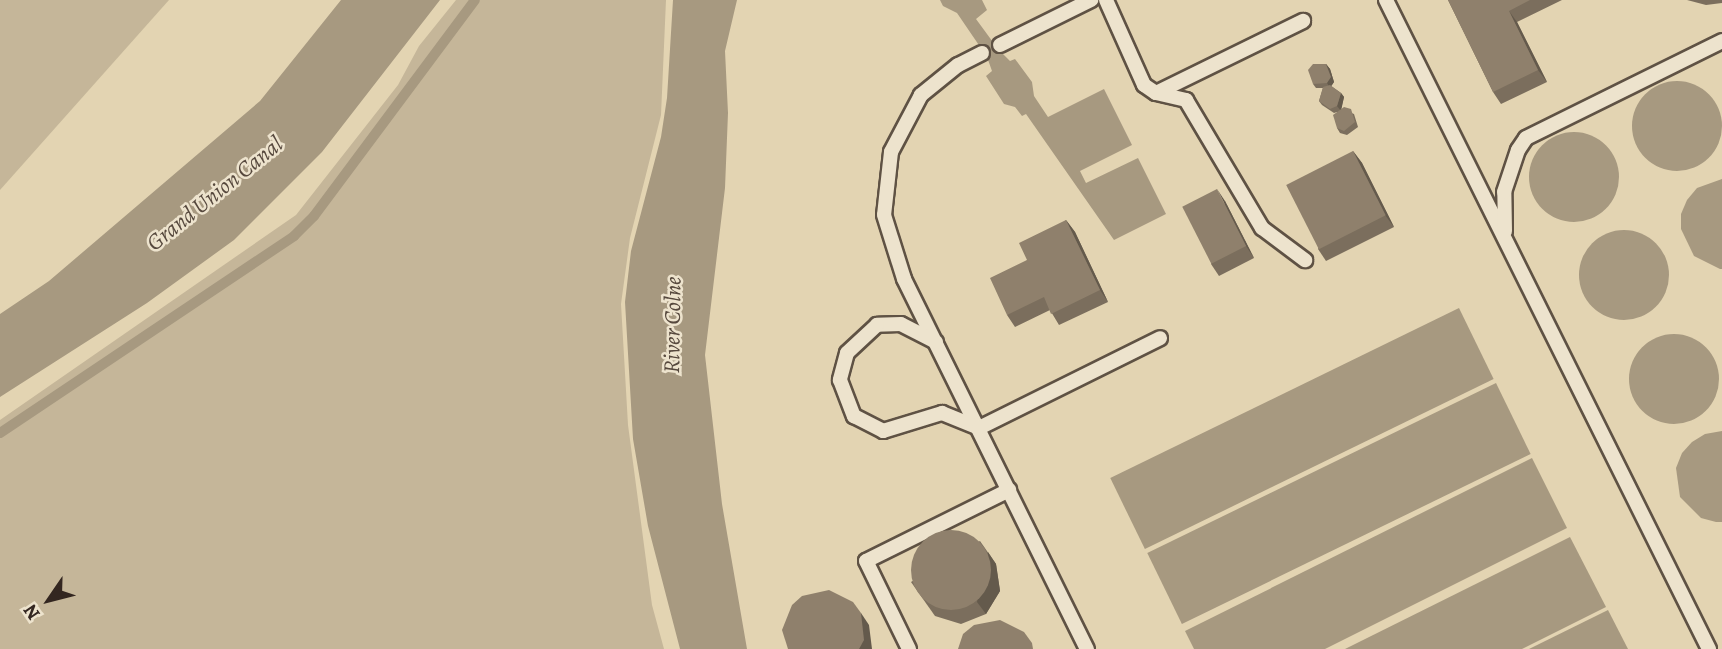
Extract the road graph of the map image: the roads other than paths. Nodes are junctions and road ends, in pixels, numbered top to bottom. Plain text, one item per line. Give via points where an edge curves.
1 (1091, 0) edge
2 (1106, 0) edge
3 (1386, 0) edge
4 (1303, 21) dead end
5 (1722, 41) edge
6 (1000, 45) dead end
7 (982, 53) dead end
8 (1156, 93) junction
9 (1505, 238) junction
10 (1304, 260) dead end
11 (1160, 338) dead end
12 (936, 342) junction
13 (979, 428) junction
14 (1009, 489) junction
15 (909, 649) edge
16 (1087, 649) edge
17 (1709, 649) edge

1 - 6 lane
2 - 8 lane via 1144,85
3 - 9 lane
4 - 8 lane
5 - 9 lane via 1526,138 1504,192
7 - 12 lane via 958,65 921,95 891,152 884,215 904,279
8 - 10 lane via 1186,100 1262,228
9 - 17 lane
11 - 13 lane
12 - 13 lane
12 - 13 lane via 901,324 877,325 867,334 847,353 840,380 854,416 883,431 942,413
13 - 14 lane
14 - 15 lane via 866,561
14 - 16 lane

